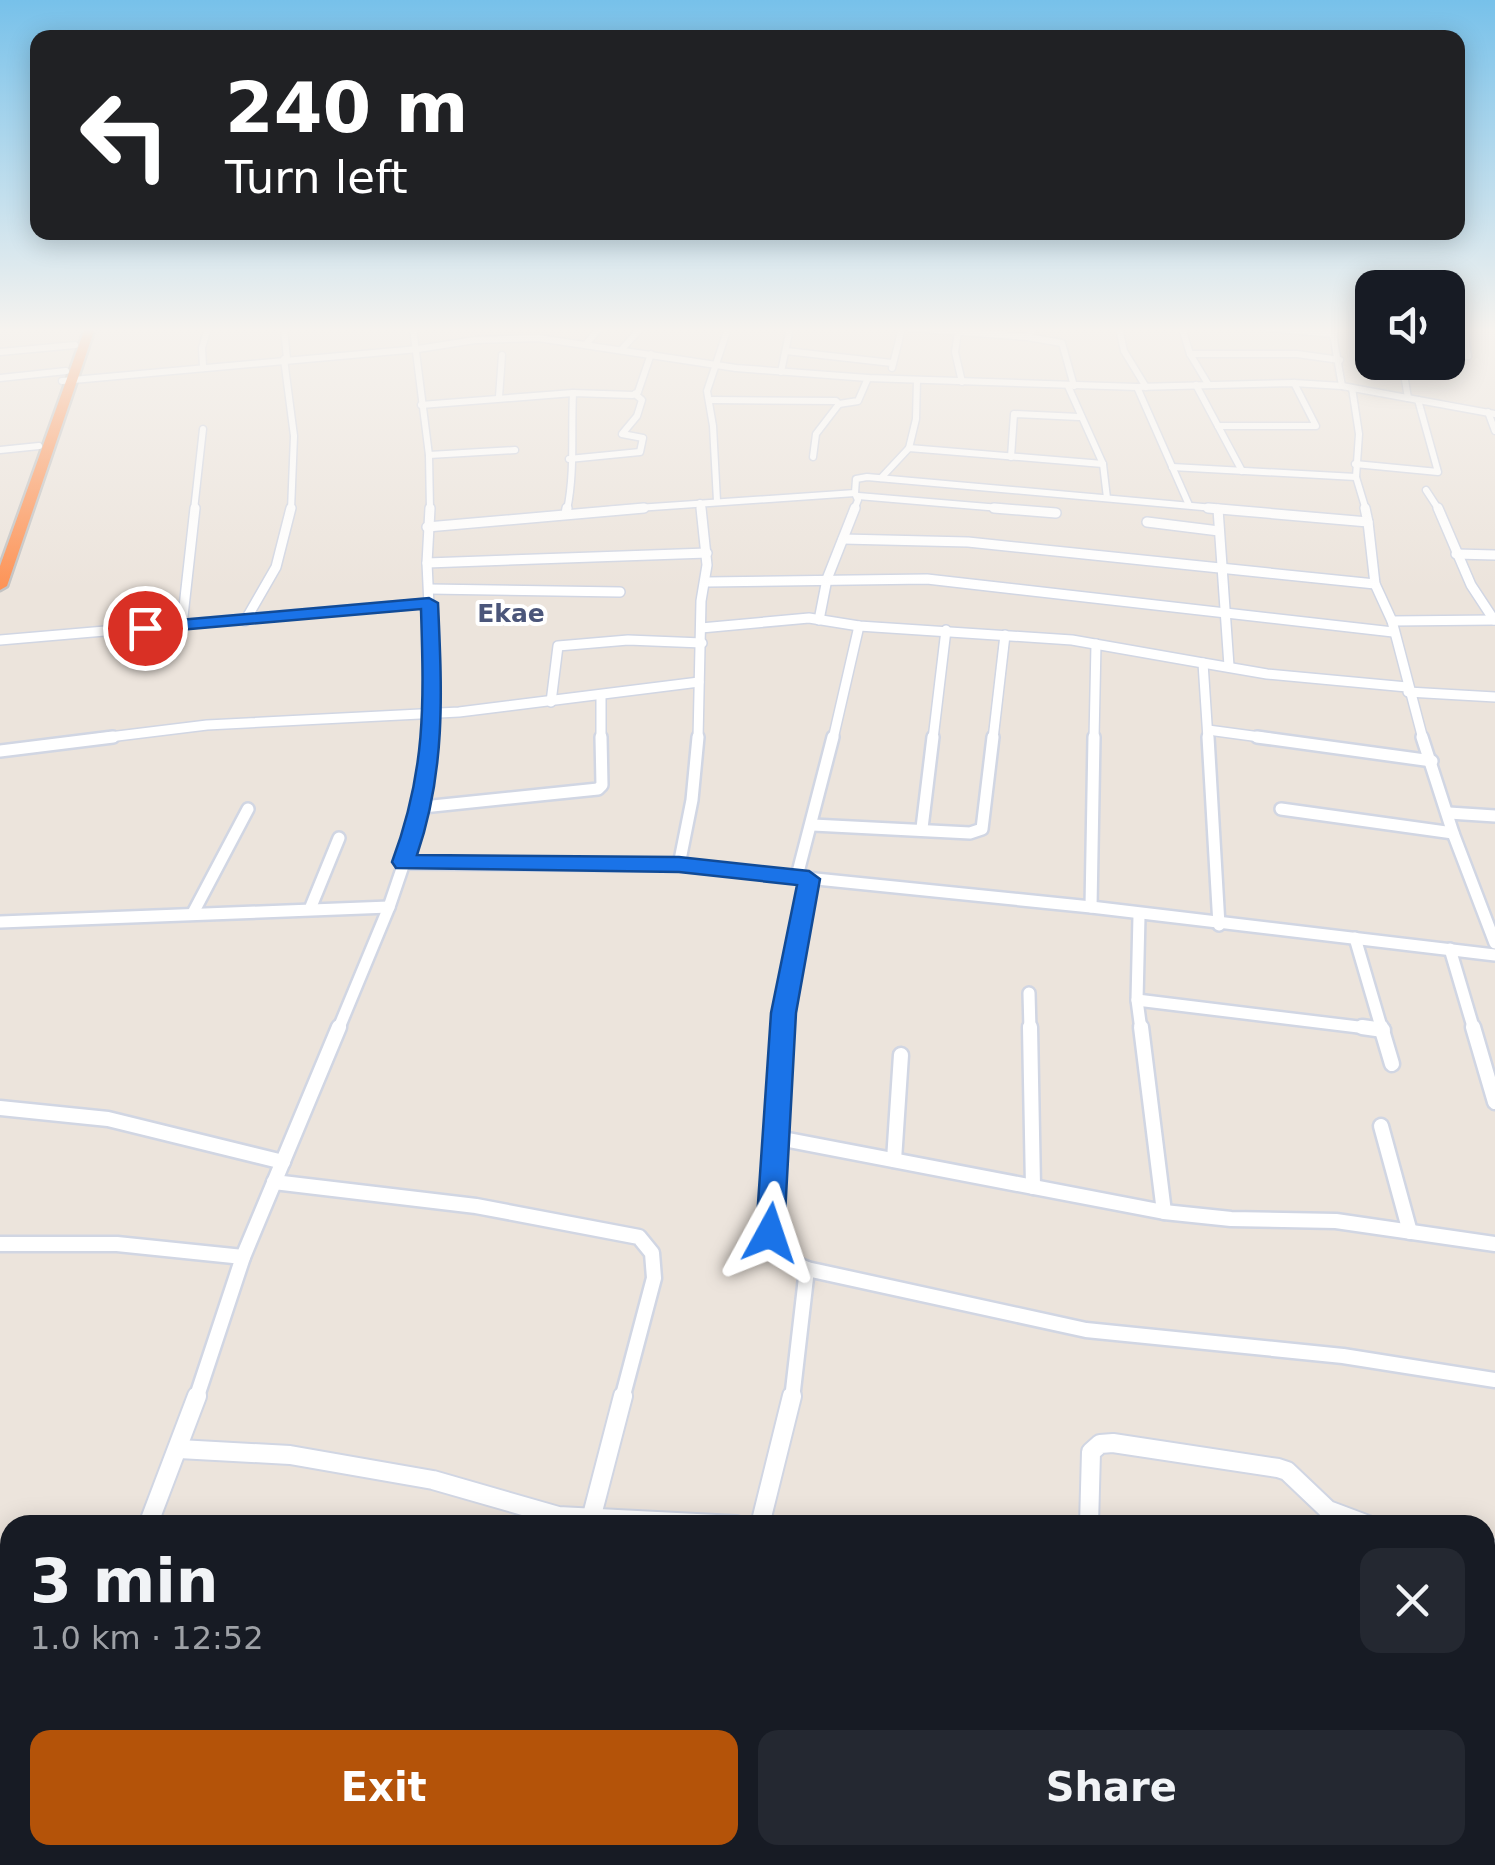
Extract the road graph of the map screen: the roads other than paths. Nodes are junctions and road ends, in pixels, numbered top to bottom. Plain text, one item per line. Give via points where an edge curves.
1 (51, 415) edge
2 (55, 415) edge
3 (291, 415) edge
4 (423, 415) edge
5 (572, 415) edge
6 (633, 415) edge
7 (710, 415) edge
8 (831, 415) edge
9 (916, 415) edge
10 (1014, 415) edge
11 (1031, 415) edge
12 (1078, 415) edge
13 (1152, 415) edge
14 (1212, 415) edge
15 (1310, 415) edge
16 (1354, 415) edge
17 (1418, 415) edge
18 (1079, 418) junction
19 (1218, 426) junction
20 (202, 429) dead end
21 (38, 446) junction
22 (909, 448) junction
23 (0, 450) edge
24 (515, 450) dead end
25 (429, 455) junction
26 (813, 457) dead end
27 (1012, 457) junction
28 (569, 459) junction
29 (1103, 464) junction
30 (1356, 464) junction
31 (1172, 467) junction
32 (1242, 471) junction
33 (1356, 477) junction
34 (881, 478) junction
35 (1426, 490) dead end
36 (857, 494) junction
37 (1107, 498) junction
38 (717, 501) junction
39 (700, 504) junction
40 (1190, 505) junction
41 (1218, 509) junction
42 (1056, 513) dead end
43 (566, 514) junction
44 (1147, 522) dead end
45 (1368, 522) junction
46 (428, 527) junction
47 (1219, 530) junction
48 (843, 538) junction
49 (706, 553) junction
50 (1456, 554) junction
51 (1495, 555) edge
52 (0, 562) edge
53 (427, 563) junction
54 (1222, 570) junction
55 (828, 579) junction
56 (706, 582) junction
57 (1374, 584) junction
58 (0, 586) edge
59 (429, 589) junction
60 (620, 592) dead end
61 (429, 603) junction
62 (1231, 616) junction
63 (819, 620) junction
64 (1494, 620) edge
65 (244, 621) junction
66 (182, 624) junction
67 (859, 626) junction
68 (1393, 626) junction
69 (701, 628) junction
70 (946, 630) junction
71 (1005, 635) junction
72 (0, 640) edge
73 (702, 642) junction
74 (1096, 644) junction
75 (1204, 663) junction
76 (1229, 666) junction
77 (700, 682) junction
78 (1408, 689) junction
79 (601, 696) junction
80 (1495, 698) edge
81 (551, 702) junction
82 (434, 712) junction
83 (1208, 730) junction
84 (0, 751) edge
85 (1432, 762) junction
86 (423, 808) junction
87 (248, 809) dead end
88 (1282, 809) dead end
89 (1450, 813) junction
90 (1495, 816) edge
91 (813, 824) junction
92 (922, 828) junction
93 (1452, 833) junction
94 (339, 838) dead end
95 (403, 862) junction
96 (679, 864) junction
97 (803, 877) junction
98 (389, 907) junction
99 (1091, 907) junction
100 (310, 909) junction
101 (193, 913) junction
102 (1138, 916) junction
103 (0, 922) edge
104 (1219, 925) junction
105 (1355, 938) junction
106 (1495, 942) edge
107 (1450, 949) junction
108 (1495, 956) edge
109 (1029, 993) dead end
110 (1137, 1000) junction
111 (1384, 1030) junction
112 (901, 1055) dead end
113 (1392, 1064) dead end
114 (1495, 1102) edge
115 (0, 1108) edge
116 (1381, 1126) dead end
117 (778, 1138) junction
118 (894, 1160) junction
119 (283, 1162) junction
120 (274, 1182) junction
121 (1033, 1187) junction
122 (1164, 1212) junction
123 (1410, 1232) junction
124 (0, 1244) edge
125 (1495, 1244) edge
126 (242, 1256) junction
127 (806, 1269) junction
128 (1495, 1380) edge
129 (178, 1449) junction
130 (152, 1515) edge
131 (541, 1515) edge
132 (593, 1515) edge
133 (763, 1515) edge
134 (1089, 1515) edge
135 (1341, 1515) edge

1 - 21 highway
2 - 58 highway
3 - 65 street via 294,505 276,569
4 - 25 street
5 - 28 street
6 - 28 street via 622,434 642,438 640,452
7 - 38 street
8 - 26 street via 816,434
9 - 22 street
10 - 27 street
11 - 18 street
12 - 18 street
13 - 31 street
14 - 19 street
15 - 19 street via 1316,426
16 - 30 street
17 - 30 street via 1438,472
18 - 29 street
19 - 32 street
20 - 66 street
21 - 23 street
21 - 52 highway
22 - 27 street
22 - 34 street
24 - 25 street
25 - 46 street
27 - 29 street
28 - 43 street
29 - 37 street
30 - 33 street
31 - 32 street
31 - 40 street
32 - 33 street
33 - 45 street
34 - 36 street via 860,477
34 - 37 street
35 - 50 street
36 - 38 street
36 - 42 street
36 - 48 street
37 - 40 street
38 - 39 street
39 - 43 street
39 - 49 street
40 - 41 street
41 - 45 street
41 - 47 street
43 - 46 street
44 - 47 street
45 - 57 street
46 - 53 street
47 - 54 street
48 - 54 street via 968,542
48 - 55 street
49 - 53 street
49 - 56 street
50 - 51 street
50 - 64 street
53 - 59 street
54 - 57 street
54 - 62 street
55 - 56 street
55 - 62 street via 927,579
55 - 63 street
56 - 69 street
57 - 68 street
59 - 60 street
59 - 61 street
61 - 65 street
61 - 82 street
62 - 68 street
62 - 76 street
63 - 67 street
63 - 69 street
64 - 68 street
65 - 66 street
66 - 72 street
67 - 70 street
67 - 91 street
68 - 78 street
69 - 73 street
70 - 71 street
70 - 92 street
71 - 74 street
71 - 92 street via 982,830
73 - 77 street
73 - 81 street via 558,646
74 - 75 street
74 - 99 street
75 - 76 street
75 - 83 street
76 - 78 street
77 - 79 street
77 - 96 street via 698,775
78 - 80 street
78 - 85 street
79 - 81 street
79 - 86 street via 598,789
81 - 82 street
82 - 84 street via 207,725
82 - 86 street
83 - 85 street
83 - 104 street
85 - 89 street
86 - 95 street
87 - 101 street
88 - 93 street
89 - 90 street
89 - 93 street
91 - 92 street
91 - 97 street
93 - 106 street
94 - 100 street
95 - 96 street
95 - 98 street
96 - 97 street
97 - 99 street
97 - 117 street via 778,1064
98 - 100 street
98 - 119 street
99 - 102 street
100 - 101 street
101 - 103 street
102 - 104 street
102 - 110 street
104 - 105 street
105 - 107 street
105 - 111 street
107 - 108 street
107 - 114 street
109 - 121 street
110 - 111 street
110 - 122 street
111 - 113 street
112 - 118 street
115 - 119 street via 149,1125
116 - 123 street
117 - 118 street
117 - 127 street via 770,1233 780,1257
118 - 121 street
119 - 120 street
120 - 126 street
120 - 132 street via 476,1206 639,1237 652,1253 654,1278
121 - 122 street
122 - 123 street via 1279,1216
123 - 125 street
124 - 126 street via 116,1244
126 - 129 street
127 - 128 street via 1086,1330 1342,1356
127 - 133 street via 792,1399
129 - 130 street
129 - 131 street via 290,1456 433,1480
134 - 135 street via 1091,1452 1113,1443 1278,1468

